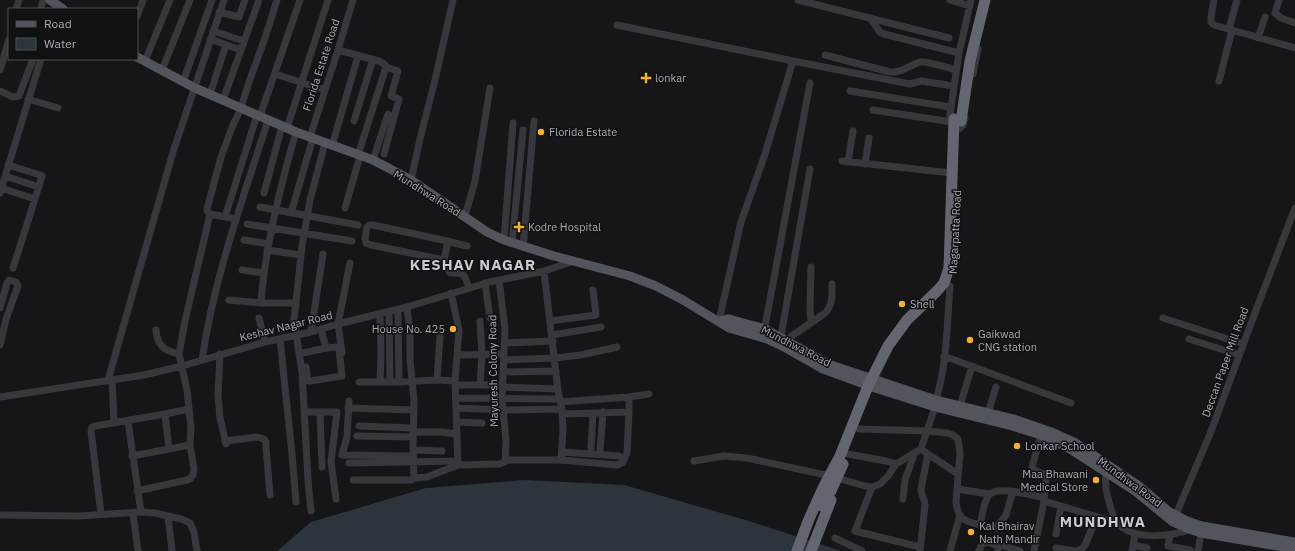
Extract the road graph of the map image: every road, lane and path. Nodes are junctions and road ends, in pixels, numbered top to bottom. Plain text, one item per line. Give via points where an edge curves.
1 (143, 0) edge
2 (170, 0) edge
3 (190, 0) edge
4 (212, 0) edge
5 (224, 0) edge
6 (245, 0) edge
7 (259, 0) edge
8 (277, 0) edge
9 (300, 0) edge
10 (328, 0) edge
11 (353, 0) edge
12 (453, 0) edge
13 (798, 0) edge
14 (950, 0) edge
15 (985, 0) edge
16 (989, 0) edge
17 (1214, 0) edge
18 (1237, 0) edge
19 (1279, 0) edge
20 (973, 2) edge
21 (219, 12) junction
22 (138, 13) edge
23 (1265, 17) dead end
24 (870, 18) junction
25 (1295, 23) edge
26 (617, 24) dead end
27 (965, 26) junction
28 (1230, 29) junction
29 (213, 30) junction
30 (982, 30) junction
31 (950, 38) dead end
32 (1258, 38) junction
33 (210, 39) junction
34 (244, 41) junction
35 (8, 42) edge
36 (226, 45) junction
37 (1295, 48) edge
38 (241, 50) junction
39 (338, 50) junction
40 (958, 53) junction
41 (825, 55) dead end
42 (358, 56) junction
43 (2, 57) edge
44 (141, 59) edge
45 (33, 60) edge
46 (41, 60) edge
47 (373, 60) junction
48 (793, 61) junction
49 (386, 67) junction
50 (0, 70) edge
51 (162, 70) junction
52 (956, 70) junction
53 (275, 74) junction
54 (1219, 81) dead end
55 (183, 82) junction
56 (301, 83) junction
57 (810, 83) dead end
58 (953, 86) junction
59 (195, 88) junction
60 (490, 88) dead end
61 (325, 90) junction
62 (0, 92) edge
63 (850, 92) dead end
64 (210, 94) junction
65 (28, 99) junction
66 (223, 100) junction
67 (58, 108) dead end
68 (241, 108) junction
69 (950, 108) junction
70 (873, 110) dead end
71 (388, 114) dead end
72 (262, 117) junction
73 (354, 121) dead end
74 (534, 121) dead end
75 (513, 123) dead end
76 (955, 124) junction
77 (284, 127) junction
78 (523, 130) dead end
79 (853, 131) dead end
80 (296, 132) junction
81 (311, 138) junction
82 (869, 138) dead end
83 (329, 144) junction
84 (384, 154) dead end
85 (359, 155) junction
86 (373, 160) junction
87 (865, 164) junction
88 (8, 165) junction
89 (810, 169) dead end
90 (952, 173) junction
91 (5, 176) junction
92 (411, 180) junction
93 (39, 187) junction
94 (1, 190) edge
95 (264, 193) dead end
96 (35, 199) junction
97 (260, 207) dead end
98 (345, 208) dead end
99 (1295, 208) edge
100 (276, 210) junction
101 (292, 213) junction
102 (210, 214) junction
103 (307, 216) junction
104 (465, 216) junction
105 (225, 217) junction
106 (236, 220) junction
107 (247, 224) dead end
108 (358, 225) dead end
109 (272, 229) junction
110 (304, 233) junction
111 (244, 240) dead end
112 (352, 241) dead end
113 (448, 241) junction
114 (508, 242) junction
115 (467, 246) dead end
116 (268, 247) junction
117 (523, 247) junction
118 (323, 254) dead end
119 (301, 255) junction
120 (444, 260) junction
121 (574, 261) junction
122 (350, 263) dead end
123 (811, 267) dead end
124 (13, 268) dead end
125 (242, 270) dead end
126 (544, 271) junction
127 (264, 273) junction
128 (499, 280) junction
129 (485, 284) junction
130 (832, 284) dead end
131 (950, 286) junction
132 (469, 288) junction
133 (593, 290) dead end
134 (451, 293) junction
135 (229, 300) dead end
136 (261, 303) junction
137 (296, 303) junction
138 (407, 307) junction
139 (0, 308) edge
140 (398, 309) junction
141 (389, 312) junction
142 (380, 314) junction
143 (260, 318) dead end
144 (490, 318) dead end
145 (1163, 318) dead end
146 (480, 321) dead end
147 (550, 321) junction
148 (719, 321) junction
149 (811, 323) junction
150 (338, 324) junction
151 (601, 327) dead end
152 (321, 329) junction
153 (489, 329) dead end
154 (156, 330) dead end
155 (480, 330) junction
156 (311, 332) junction
157 (764, 333) junction
158 (296, 335) junction
159 (440, 336) dead end
160 (552, 338) junction
161 (784, 338) junction
162 (280, 339) junction
163 (1189, 339) dead end
164 (265, 342) junction
165 (505, 343) junction
166 (1243, 344) junction
167 (0, 345) edge
168 (617, 347) dead end
169 (326, 348) junction
170 (179, 354) junction
171 (220, 354) junction
172 (482, 354) junction
173 (342, 355) dead end
174 (458, 355) junction
175 (1239, 355) junction
176 (944, 356) junction
177 (504, 357) junction
178 (555, 358) junction
179 (202, 360) junction
180 (182, 366) junction
181 (972, 366) junction
182 (556, 371) junction
183 (503, 372) junction
184 (110, 380) junction
185 (437, 380) junction
186 (413, 381) junction
187 (359, 382) dead end
188 (380, 382) junction
189 (390, 382) junction
190 (399, 382) junction
191 (455, 383) junction
192 (873, 383) junction
193 (480, 385) junction
194 (502, 386) junction
195 (996, 387) dead end
196 (558, 389) junction
197 (649, 394) dead end
198 (0, 397) edge
199 (628, 397) junction
200 (456, 398) junction
201 (502, 398) junction
202 (1071, 403) dead end
203 (936, 404) junction
204 (561, 406) junction
205 (960, 406) junction
206 (456, 408) junction
207 (189, 409) junction
208 (414, 410) junction
209 (503, 410) junction
210 (304, 412) junction
211 (320, 412) junction
212 (593, 412) junction
213 (604, 412) junction
214 (629, 412) junction
215 (988, 413) junction
216 (165, 414) junction
217 (128, 421) junction
218 (457, 422) junction
219 (482, 422) dead end
220 (114, 423) junction
221 (359, 426) dead end
222 (859, 429) junction
223 (928, 431) junction
224 (413, 432) junction
225 (457, 434) junction
226 (1041, 435) junction
227 (357, 436) dead end
228 (190, 445) junction
229 (591, 448) dead end
230 (169, 449) junction
231 (920, 449) junction
232 (442, 451) dead end
233 (600, 451) dead end
234 (562, 452) junction
235 (848, 454) junction
236 (913, 454) junction
237 (928, 454) junction
238 (132, 456) junction
239 (619, 456) dead end
240 (413, 457) junction
241 (377, 459) junction
242 (506, 460) junction
243 (561, 460) junction
244 (694, 461) dead end
245 (349, 463) dead end
246 (458, 463) junction
247 (896, 464) junction
248 (322, 467) dead end
249 (1108, 470) junction
250 (958, 474) junction
251 (833, 477) junction
252 (414, 478) junction
253 (353, 480) dead end
254 (872, 487) junction
255 (957, 489) junction
256 (138, 491) junction
257 (1012, 491) junction
258 (990, 494) junction
259 (270, 495) dead end
260 (903, 499) dead end
261 (1044, 499) junction
262 (336, 500) dead end
263 (296, 502) dead end
264 (1061, 506) junction
265 (311, 511) dead end
266 (137, 512) junction
267 (101, 514) junction
268 (0, 515) edge
269 (960, 515) junction
270 (168, 516) junction
271 (1097, 517) junction
272 (1174, 518) junction
273 (812, 521) junction
274 (1116, 521) junction
275 (980, 525) junction
276 (990, 528) junction
277 (1197, 531) junction
278 (1056, 534) dead end
279 (1136, 534) junction
280 (1170, 535) junction
281 (835, 538) dead end
282 (987, 542) junction
283 (1295, 542) edge
284 (1259, 543) edge
285 (998, 548) edge
286 (1056, 548) dead end
287 (1133, 548) edge
288 (1147, 548) dead end
289 (920, 549) edge
290 (1295, 549) edge
291 (1190, 550) edge
292 (138, 551) edge
293 (172, 551) edge
294 (197, 551) edge
295 (792, 551) edge
296 (797, 551) edge
297 (805, 551) edge
298 (812, 551) edge
299 (862, 551) edge
300 (950, 551) edge
301 (979, 551) edge
302 (1020, 551) edge
303 (1034, 551) edge
304 (1198, 551) edge

1 - 22 street
2 - 44 street
3 - 51 street
4 - 55 street
5 - 21 street
6 - 21 street via 239,17
7 - 34 street
8 - 68 street
9 - 53 street
10 - 56 street
11 - 39 street, Florida Estate Road
12 - 92 street
13 - 24 street
14 - 20 street
15 - 76 highway, bridge
16 - 30 street
17 - 28 street via 1211,22
18 - 28 street
19 - 25 street via 1275,13
20 - 27 street
20 - 76 highway
21 - 29 street
23 - 32 street
24 - 31 street
24 - 40 street via 884,34
26 - 48 street
27 - 30 street
27 - 40 street
28 - 32 street
28 - 54 street
29 - 33 street
29 - 34 street
30 - 76 street via 964,122
32 - 37 street
33 - 36 street
33 - 59 street
34 - 38 street
35 - 43 street
36 - 38 street
36 - 64 street
38 - 66 street
39 - 42 street
39 - 61 street, Florida Estate Road
40 - 52 street
41 - 52 street via 890,72 903,71 922,62
42 - 47 street
42 - 83 street
43 - 50 street
44 - 51 main road, Mundhwa Road
45 - 62 street via 18,96
46 - 65 street
47 - 49 street
47 - 73 street
48 - 58 street via 910,84 922,81
48 - 148 street via 741,222
49 - 84 street via 398,71 391,96 399,99
49 - 85 street
51 - 55 main road, Mundhwa Road
52 - 58 street
53 - 56 street
53 - 72 street
55 - 59 main road, Mundhwa Road
56 - 61 street
56 - 77 street
57 - 157 street
58 - 69 street
59 - 64 main road, Mundhwa Road
59 - 184 street via 174,152
60 - 104 street via 475,181
61 - 81 street, Florida Estate Road
63 - 69 street
64 - 66 main road, Mundhwa Road
65 - 67 street
65 - 88 street
66 - 68 main road, Mundhwa Road
68 - 72 main road, Mundhwa Road
68 - 102 street via 221,157 208,204 207,211
69 - 76 street
70 - 76 street
71 - 86 street
72 - 77 main road, Mundhwa Road
72 - 105 street
72 - 106 street
74 - 117 street
75 - 114 street
76 - 90 highway, Magarpatta Road
76 - 131 highway, Magarpatta Road via 955,269
77 - 80 main road, Mundhwa Road
77 - 95 street
78 - 114 street
79 - 87 street via 845,162
80 - 81 main road, Mundhwa Road
80 - 100 street
81 - 83 main road, Mundhwa Road
81 - 101 street, Florida Estate Road
82 - 87 street
83 - 85 main road, Mundhwa Road
83 - 103 street
85 - 86 main road, Mundhwa Road
85 - 98 street
86 - 92 main road, Mundhwa Road
87 - 90 street
88 - 91 street
88 - 93 street via 40,175 42,178
89 - 161 street
90 - 192 highway, Magarpatta Road via 948,268 944,283 898,331 888,346
91 - 93 street
91 - 94 street
92 - 104 main road, Mundhwa Road
93 - 96 street
94 - 96 street
96 - 124 street
97 - 100 street
99 - 166 street, Deccan Paper Mill Road
100 - 101 street
100 - 109 street
101 - 103 street
102 - 105 street
102 - 170 street
103 - 108 street
103 - 110 street
104 - 114 main road, Mundhwa Road via 487,232
105 - 106 street
106 - 179 street via 210,310
107 - 109 street
109 - 110 street
109 - 116 street
110 - 112 street
110 - 119 street
111 - 116 street
113 - 115 street
113 - 120 street
113 - 120 street via 373,225 367,228 366,244
114 - 117 main road, Mundhwa Road
116 - 119 street
116 - 127 street
117 - 121 main road, Mundhwa Road
118 - 156 street
119 - 137 street
120 - 132 street via 450,273 460,272 464,275
121 - 126 street, Keshav Nagar Road
121 - 148 main road, Mundhwa Road via 656,286
122 - 150 street
123 - 149 street
125 - 127 street
126 - 128 street, Keshav Nagar Road
126 - 147 street
127 - 136 street
128 - 129 street, Keshav Nagar Road
128 - 165 street, Mayuresh Colony Road
129 - 132 street, Keshav Nagar Road
129 - 144 street
130 - 149 street via 829,309
131 - 176 street
131 - 192 highway, Magarpatta Road via 912,324
132 - 134 street, Keshav Nagar Road
133 - 147 street via 596,315
134 - 138 street, Keshav Nagar Road
134 - 174 street via 459,330
135 - 136 street
136 - 137 street
137 - 158 street
138 - 140 street, Keshav Nagar Road
138 - 186 street
139 - 167 street via 7,283 9,280 16,282 18,286
140 - 141 street, Keshav Nagar Road
140 - 190 street
141 - 142 street, Keshav Nagar Road
141 - 189 street
142 - 150 street, Keshav Nagar Road
142 - 188 street
143 - 164 street
145 - 166 street
146 - 155 street
147 - 160 street
148 - 157 main road, Mundhwa Road via 729,319
149 - 161 street
150 - 152 street, Keshav Nagar Road
150 - 173 street
151 - 160 street
152 - 156 street, Keshav Nagar Road
152 - 169 street
153 - 155 street
154 - 170 street via 159,344 170,352
155 - 172 street
156 - 158 street, Keshav Nagar Road
157 - 161 main road, Mundhwa Road
157 - 192 main road, Mundhwa Road via 824,369
158 - 162 street, Keshav Nagar Road
158 - 210 street via 302,372
159 - 185 street
160 - 165 street
160 - 178 street
161 - 192 main road, Mundhwa Road via 828,364
162 - 164 street, Keshav Nagar Road
162 - 263 street
163 - 175 street
164 - 171 street, Keshav Nagar Road
165 - 177 street, Mayuresh Colony Road
166 - 175 street, Deccan Paper Mill Road
168 - 178 street
169 - 169 street via 337,347 342,376 308,380 304,356
170 - 180 street
171 - 179 street, Keshav Nagar Road
171 - 259 street via 218,395 226,442 257,437 264,439
172 - 174 street
172 - 177 street
172 - 193 street
174 - 191 street
175 - 272 street, Deccan Paper Mill Road via 1210,434
176 - 181 street
176 - 203 street
177 - 178 street
177 - 183 street, Mayuresh Colony Road
178 - 182 street
179 - 180 street, Keshav Nagar Road
180 - 184 street, Keshav Nagar Road
180 - 207 street
181 - 202 street
181 - 205 street
182 - 183 street
182 - 196 street
183 - 194 street, Mayuresh Colony Road
184 - 198 street, Keshav Nagar Road
184 - 220 street
185 - 186 street
185 - 191 street
186 - 190 street
186 - 208 street
187 - 188 street
188 - 189 street
189 - 190 street
191 - 193 street
191 - 200 street
192 - 203 main road, Mundhwa Road
192 - 222 highway, Magarpatta Road
192 - 251 highway, Magarpatta Road
193 - 194 street
194 - 196 street
194 - 201 street, Mayuresh Colony Road
195 - 215 street
196 - 204 street
197 - 199 street
199 - 204 street
199 - 214 street
200 - 201 street
200 - 206 street
201 - 204 street
201 - 209 street, Mayuresh Colony Road
203 - 205 main road, Mundhwa Road
203 - 223 street
203 - 226 main road, Mundhwa Road
204 - 209 street
204 - 212 street
204 - 234 street
205 - 215 main road, Mundhwa Road
206 - 209 street
206 - 218 street
207 - 216 street
207 - 228 street
208 - 224 street
208 - 241 street via 349,405 347,437 339,450 342,455
209 - 242 street, Mayuresh Colony Road
210 - 211 street
210 - 265 street
211 - 248 street
211 - 262 street via 336,411 338,414 331,461
212 - 213 street
212 - 229 street
213 - 214 street
213 - 233 street
214 - 243 street via 627,454 622,462 617,465
215 - 249 main road, Mundhwa Road via 1038,426 1074,442
216 - 217 street
216 - 230 street
217 - 220 street
217 - 238 street
218 - 219 street
218 - 225 street
220 - 267 street via 92,427 91,431
221 - 224 street
222 - 223 street
222 - 235 highway, Magarpatta Road
223 - 231 street
223 - 250 street via 947,433 958,439
224 - 225 street
224 - 227 street
224 - 240 street
225 - 246 street
226 - 249 main road, Mundhwa Road
226 - 261 street via 1032,467 1045,475
228 - 230 street
228 - 256 street via 194,469 191,478
230 - 238 street
231 - 236 street
231 - 237 street
232 - 240 street via 416,450
234 - 239 street
234 - 243 street
235 - 247 street
235 - 251 highway, Magarpatta Road
236 - 247 street
236 - 260 street via 905,480
237 - 250 street
237 - 289 street via 921,489 925,505
238 - 256 street
240 - 241 street
240 - 246 street
240 - 252 street
241 - 245 street
242 - 243 street
242 - 246 street via 503,464
244 - 251 street via 724,456
246 - 252 street via 426,477
247 - 254 street via 880,484
249 - 272 main road, Mundhwa Road
249 - 274 street via 1106,492
250 - 255 street
251 - 254 street
251 - 273 highway
252 - 253 street
254 - 289 street via 855,531
255 - 258 street
255 - 269 street via 956,502
256 - 266 street
257 - 258 street
257 - 261 street
257 - 276 street via 1006,515 996,528
258 - 275 street via 986,499
261 - 264 street
261 - 303 street
264 - 271 street
264 - 278 street
266 - 267 street
266 - 270 street
266 - 292 street
267 - 268 street
269 - 275 street via 964,520
269 - 300 street
270 - 293 street
270 - 294 street via 190,523
271 - 274 street
271 - 286 street via 1081,550
272 - 277 main road, Mundhwa Road
272 - 284 main road, Mundhwa Road
273 - 295 highway
273 - 296 highway
273 - 297 highway
273 - 298 highway
274 - 279 street
275 - 276 street
276 - 282 street
277 - 280 street
277 - 284 main road, Mundhwa Road
277 - 304 street
279 - 280 street
279 - 287 street
280 - 291 street via 1164,545
281 - 299 street
282 - 285 street
282 - 301 street via 982,544
283 - 284 main road, Mundhwa Road
284 - 290 main road, Mundhwa Road
285 - 302 street
287 - 288 street

